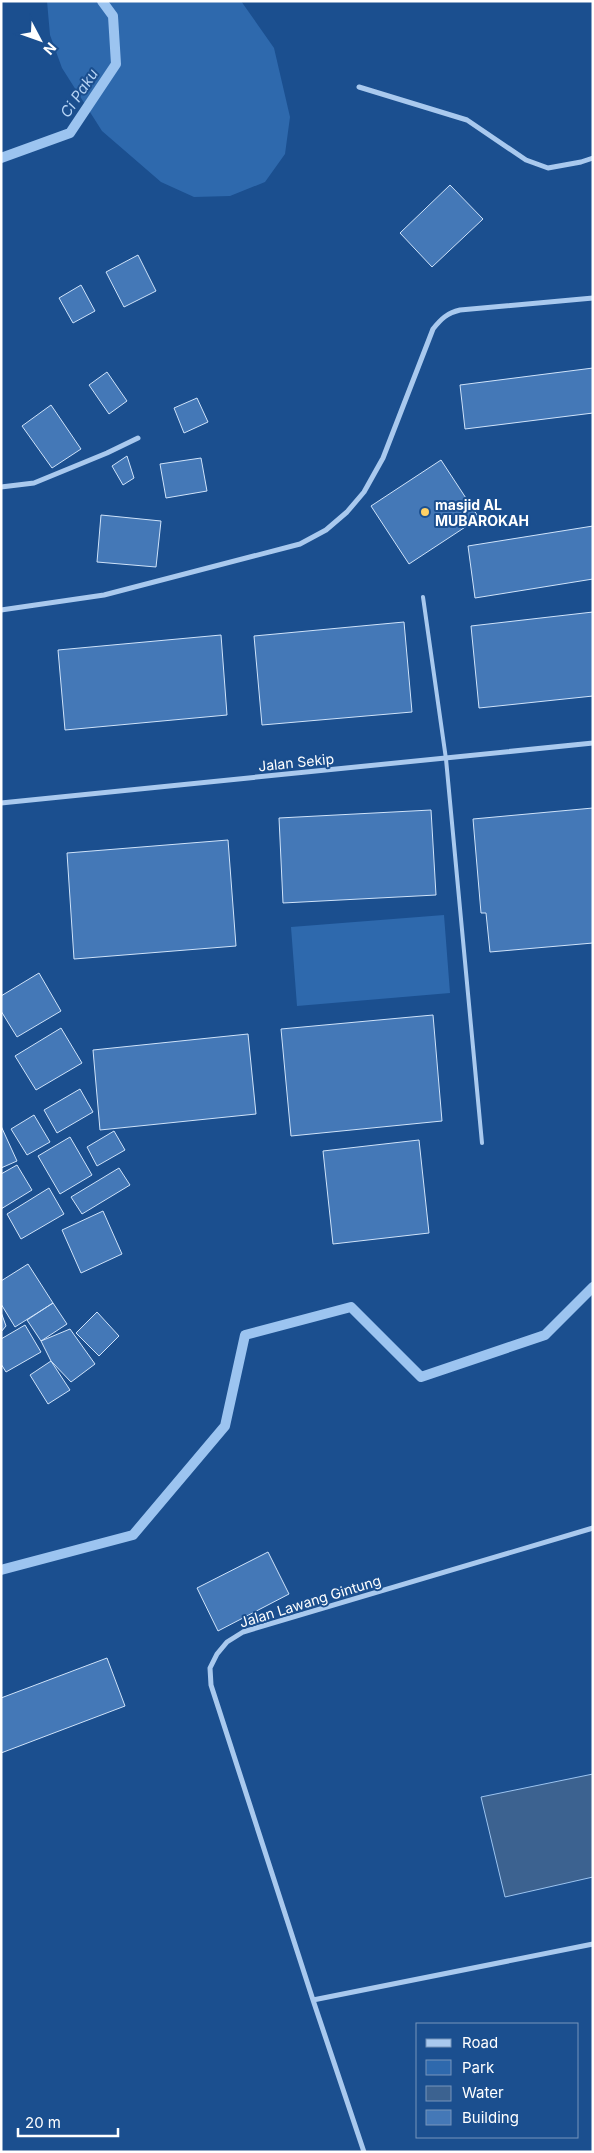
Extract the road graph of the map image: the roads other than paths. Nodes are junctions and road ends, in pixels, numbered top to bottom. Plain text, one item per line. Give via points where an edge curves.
1 (359, 87) dead end
2 (593, 158) edge
3 (593, 298) edge
4 (138, 438) dead end
5 (1, 486) edge
6 (423, 597) dead end
7 (1, 610) edge
8 (593, 743) edge
9 (446, 758) junction
10 (1, 803) edge
11 (482, 1143) dead end
12 (593, 1528) edge
13 (593, 1944) edge
14 (312, 2000) junction
15 (364, 2152) edge

1 - 2 street via 467,120 526,160 548,168
3 - 7 street via 460,310 441,319 433,329 383,458 364,492 326,530 300,544 104,595
4 - 5 street via 34,483
6 - 9 lane
8 - 9 street, Jalan Sekip
9 - 10 street, Jalan Sekip
9 - 11 lane
12 - 14 street, Jalan Lawang Gintung via 243,1632 227,1642 218,1654 210,1668 211,1685
13 - 14 street
14 - 15 street, Jalan Lawang Gintung

